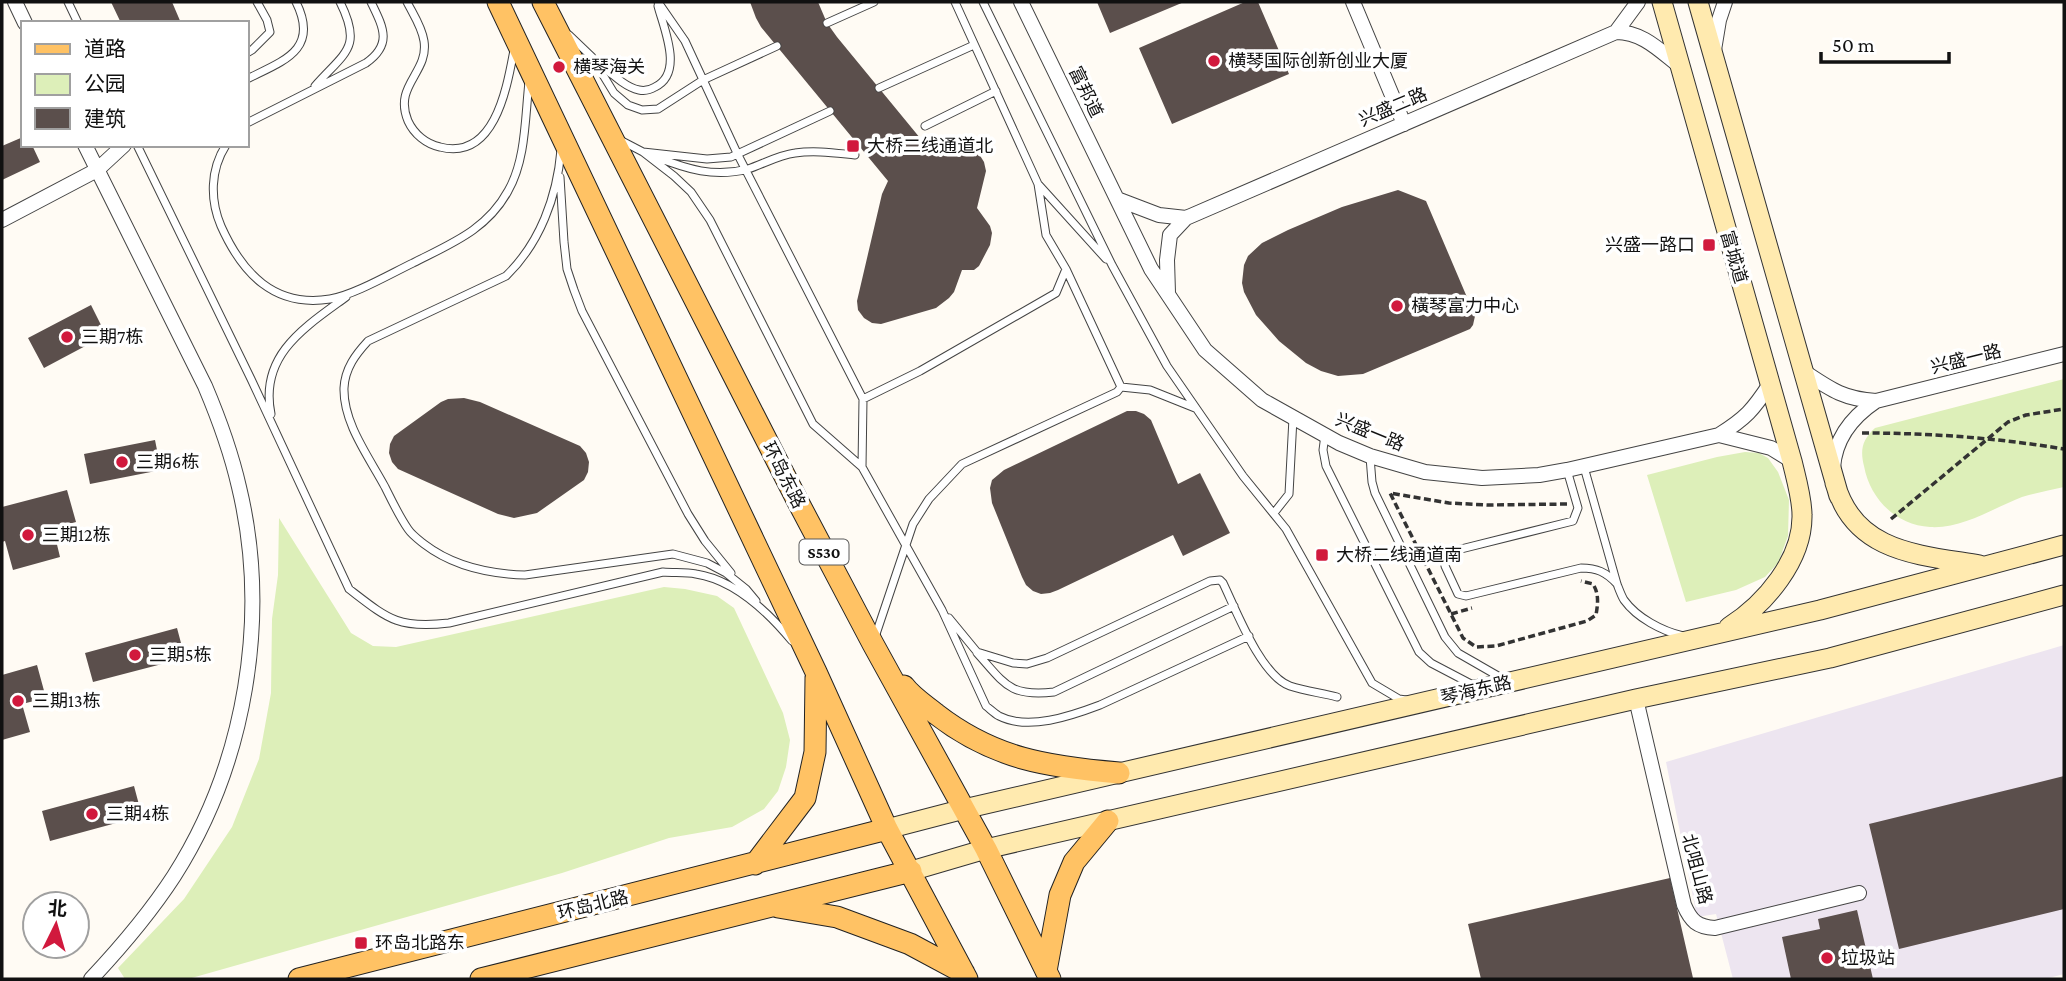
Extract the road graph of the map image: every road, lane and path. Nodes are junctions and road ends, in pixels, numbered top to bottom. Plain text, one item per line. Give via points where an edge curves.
1 (15, 2) edge
2 (68, 2) edge
3 (257, 2) edge
4 (296, 2) edge
5 (341, 2) edge
6 (371, 2) edge
7 (407, 2) edge
8 (498, 2) edge
9 (657, 2) edge
10 (874, 2) edge
11 (954, 2) edge
12 (983, 2) edge
13 (1021, 2) edge
14 (1353, 2) edge
15 (1638, 2) edge
16 (1662, 2) edge
17 (1698, 2) edge
18 (1725, 2) edge
19 (547, 9) edge
20 (24, 21) edge
21 (77, 21) edge
22 (827, 23) dead end
23 (512, 31) junction
24 (1616, 32) junction
25 (975, 45) junction
26 (777, 46) dead end
27 (248, 52) edge
28 (1713, 55) junction
29 (592, 57) junction
30 (1681, 66) junction
31 (530, 68) junction
32 (248, 78) edge
33 (703, 80) junction
34 (879, 88) dead end
35 (312, 89) junction
36 (996, 91) junction
37 (830, 111) dead end
38 (248, 121) edge
39 (1404, 124) junction
40 (925, 126) dead end
41 (608, 130) junction
42 (562, 136) junction
43 (86, 147) edge
44 (122, 147) edge
45 (138, 147) edge
46 (225, 147) edge
47 (643, 152) junction
48 (737, 153) junction
49 (855, 155) dead end
50 (560, 169) junction
51 (97, 170) junction
52 (745, 170) junction
53 (1038, 184) junction
54 (1117, 199) junction
55 (1186, 218) junction
56 (2, 220) edge
57 (1112, 265) junction
58 (1066, 269) junction
59 (355, 290) junction
60 (1168, 295) junction
61 (2064, 354) edge
62 (1803, 371) junction
63 (1770, 384) junction
64 (1121, 387) junction
65 (863, 399) junction
66 (1876, 401) junction
67 (1195, 409) junction
68 (2064, 410) edge
69 (1293, 416) junction
70 (276, 432) junction
71 (1863, 433) dead end
72 (1325, 435) junction
73 (1719, 435) junction
74 (1987, 438) junction
75 (2064, 449) edge
76 (1370, 456) junction
77 (1792, 461) junction
78 (862, 467) junction
79 (1584, 467) junction
80 (1567, 470) junction
81 (1833, 474) junction
82 (1569, 505) dead end
83 (1273, 513) junction
84 (1891, 519) dead end
85 (2064, 545) edge
86 (906, 546) junction
87 (1986, 566) junction
88 (1578, 581) dead end
89 (1617, 584) junction
90 (746, 589) junction
91 (2064, 595) edge
92 (1234, 606) junction
93 (1477, 607) dead end
94 (942, 610) junction
95 (1451, 614) junction
96 (770, 616) junction
97 (1720, 632) junction
98 (1249, 636) junction
99 (1697, 638) junction
100 (873, 644) junction
101 (977, 652) junction
102 (816, 672) junction
103 (1509, 682) junction
104 (1480, 688) junction
105 (1337, 697) dead end
106 (1636, 699) junction
107 (1422, 702) junction
108 (1119, 773) junction
109 (964, 809) junction
110 (1108, 821) junction
111 (887, 829) junction
112 (986, 849) junction
113 (755, 864) junction
114 (911, 871) junction
115 (1859, 893) dead end
116 (769, 906) junction
117 (1048, 975) edge
118 (965, 976) edge
119 (91, 979) edge
120 (299, 979) edge
121 (481, 979) edge

1 - 20 street
2 - 21 lane
3 - 27 lane via 270,32
4 - 32 lane via 304,23 300,45 285,60
5 - 35 lane via 351,26 350,43
6 - 35 lane via 384,33 376,56
7 - 23 lane via 425,49 407,88 405,108 411,127 425,141 444,149 474,142 490,127 506,93
8 - 23 main road
9 - 29 lane via 670,61 662,83 639,90
9 - 33 lane via 685,41
10 - 22 lane
11 - 25 lane
12 - 57 lane
13 - 54 street, 富邦道
14 - 39 street
15 - 24 street
16 - 30 main road, 富城道
17 - 28 main road, 富城道
18 - 28 street
19 - 29 lane
19 - 41 main road, 环岛东路 / S530
23 - 31 main road
24 - 30 street via 1644,38
24 - 39 street, 兴盛二路
25 - 34 lane
25 - 36 lane
26 - 33 lane
28 - 62 main road, 富城道
29 - 33 lane via 614,93 642,110 658,109
30 - 63 main road, 富城道
31 - 42 main road
31 - 59 lane via 517,170 498,208 467,236
33 - 48 lane
35 - 38 lane
36 - 40 lane
36 - 53 lane
37 - 48 lane
39 - 55 street, 兴盛二路
41 - 47 lane
41 - 100 main road, 环岛东路 / S530
42 - 50 lane
42 - 102 main road
43 - 51 street
44 - 51 street
45 - 70 lane
46 - 59 lane via 215,173 216,214 245,269 284,296 308,301 332,299
47 - 48 lane via 707,159
47 - 52 lane via 693,171
47 - 78 lane via 691,192 710,220 813,424
48 - 52 lane
49 - 52 lane via 791,153
50 - 90 lane via 567,269 582,311 688,514
50 - 90 lane via 539,232 506,276 368,341 356,354 344,388 346,409 358,438 409,532 454,562 526,575 673,554 707,563
51 - 56 street
51 - 119 street via 219,420 242,501 252,597 242,705 209,809 155,904
52 - 65 lane
53 - 57 lane
53 - 58 lane via 1046,235
54 - 55 street via 1159,215
54 - 60 street, 兴盛一路
55 - 60 street via 1170,235
57 - 67 lane
58 - 64 lane
58 - 65 lane via 1056,293
59 - 70 lane via 286,346 269,387
60 - 69 street, 兴盛一路 via 1205,350 1262,400
61 - 66 street, 兴盛一路
62 - 66 street, 兴盛一路 via 1838,394
62 - 81 main road, 富城道
63 - 73 street via 1753,410
63 - 77 main road, 富城道
64 - 67 lane via 1150,390
64 - 86 lane via 962,464 929,499
65 - 78 lane
66 - 81 street, 兴盛一路 via 1844,432
67 - 83 lane
68 - 74 path via 2017,417
69 - 72 street, 兴盛一路
69 - 83 lane via 1289,494
70 - 96 lane via 349,589 408,625 449,623 663,572 724,582
71 - 74 path
72 - 76 street, 兴盛一路
72 - 104 lane via 1326,466 1419,652
73 - 77 street via 1771,449
73 - 79 street, 兴盛一路
74 - 75 path
74 - 84 path
76 - 80 street, 兴盛一路 via 1425,472 1482,478
76 - 103 lane via 1375,494 1445,637 1458,653
77 - 97 main road, 富城道 via 1802,512 1794,550 1757,605
78 - 86 lane
79 - 80 street, 兴盛一路
79 - 89 lane
80 - 89 lane via 1578,508 1573,521 1453,551 1444,560 1455,590 1466,596 1581,568 1603,571
81 - 87 main road, 富城道 via 1851,517 1869,535 1908,553
82 - 95 path via 1462,504 1390,493
83 - 107 lane via 1286,528 1373,683 1399,699
85 - 87 main road, 琴海东路
86 - 94 lane
86 - 100 lane
87 - 97 main road, 琴海东路
88 - 95 path via 1593,584 1597,590 1596,615 1496,646 1476,647 1463,638
89 - 99 lane via 1624,600 1648,621
90 - 96 lane
91 - 106 main road via 1841,655
92 - 98 lane
92 - 101 lane via 1223,583 1215,579 1039,661 1013,663
92 - 101 lane via 1054,692 1032,695 1012,689
93 - 95 path
94 - 98 lane via 986,706 1012,720 1033,722 1100,705
94 - 101 lane
96 - 102 lane
97 - 99 main road, 琴海东路
98 - 105 lane via 1276,677 1288,686
99 - 103 main road, 琴海东路
100 - 108 main road via 909,693 993,749 1061,768
100 - 109 main road, 环岛东路 / S530
102 - 111 main road
102 - 113 main road via 815,752 805,798
103 - 104 main road, 琴海东路
104 - 107 main road, 琴海东路
106 - 110 main road
106 - 115 street, 北咀山路 via 1684,905 1696,924 1715,928
107 - 108 main road, 琴海东路
108 - 109 main road, 琴海东路
109 - 111 main road, 琴海东路
109 - 112 main road, 环岛东路 / S530
110 - 112 main road
110 - 117 main road via 1074,862 1060,895
111 - 113 main road, 环岛北路
111 - 114 main road
112 - 114 main road
112 - 117 main road, 环岛东路 / S530
113 - 120 main road, 环岛北路
114 - 116 main road
114 - 118 main road
116 - 118 main road via 837,917 910,944
116 - 121 main road

